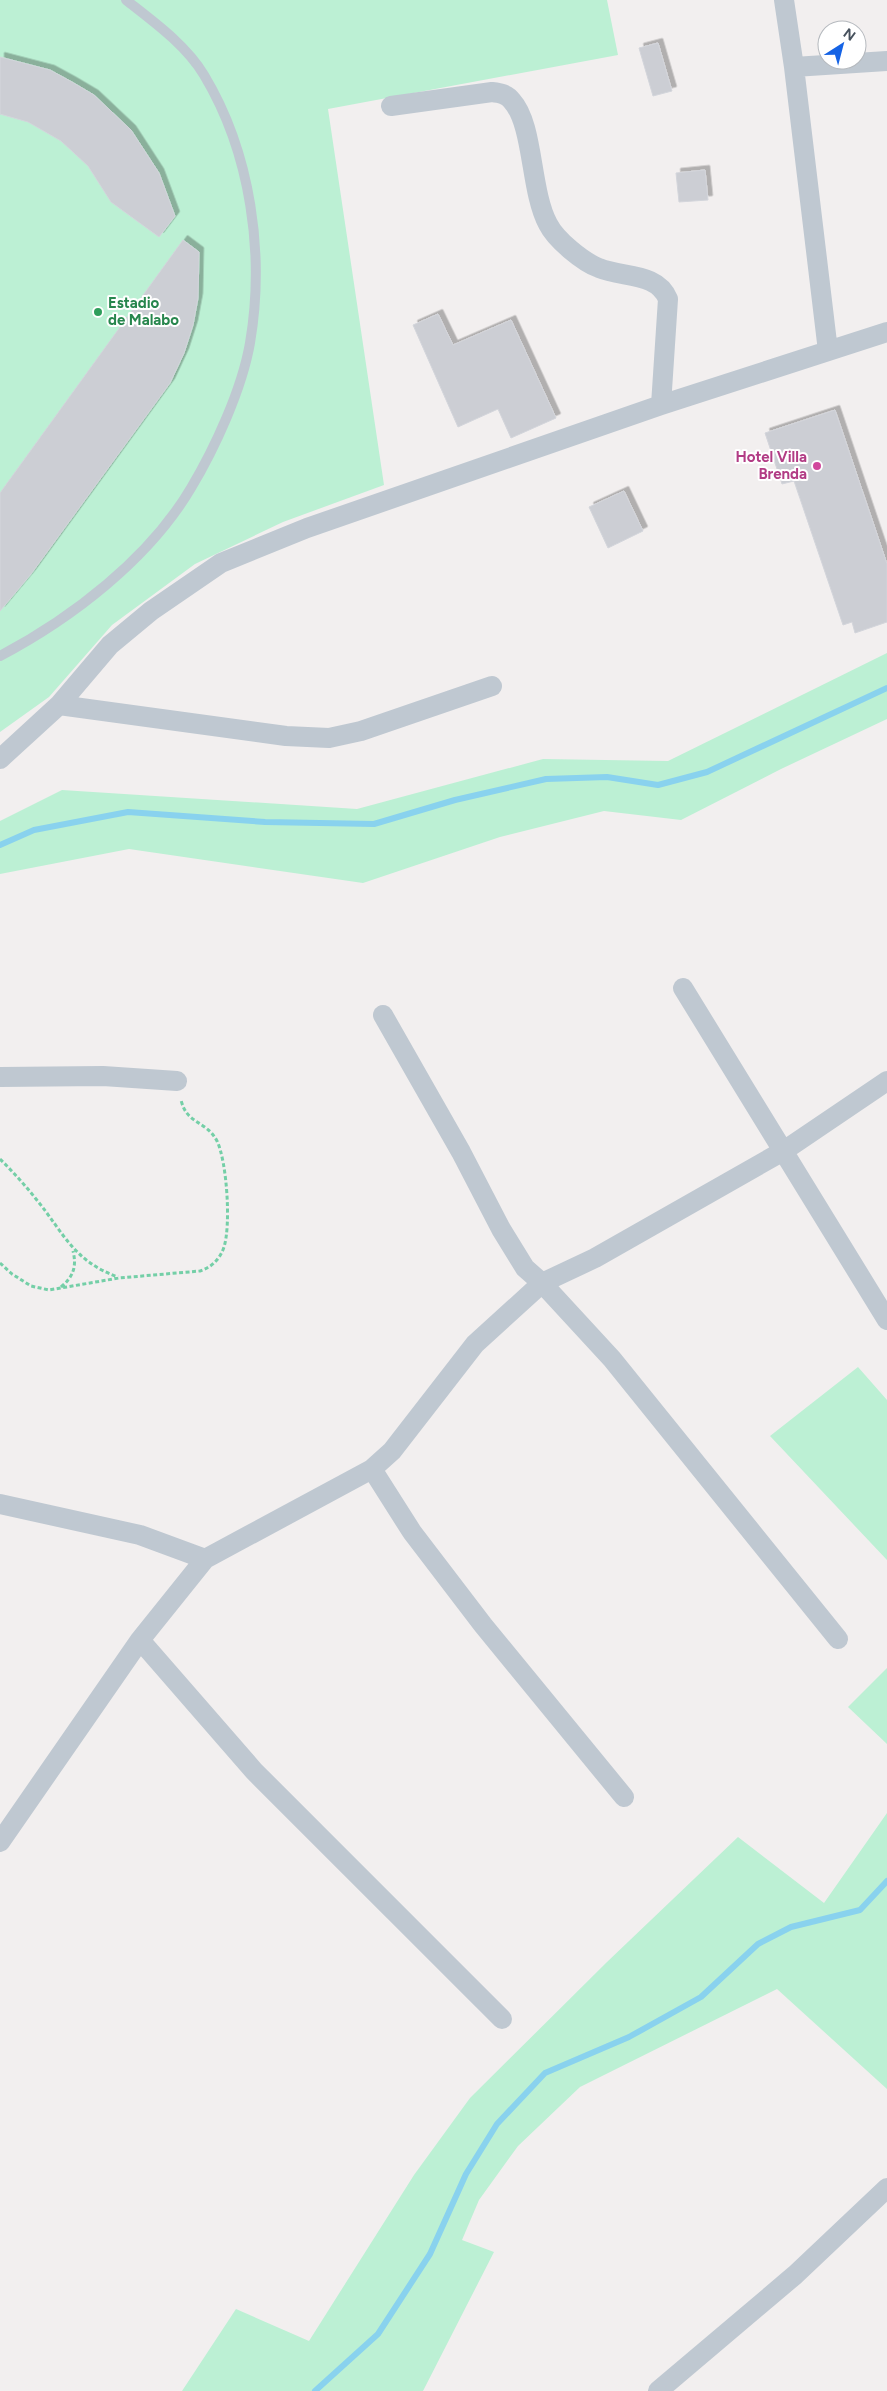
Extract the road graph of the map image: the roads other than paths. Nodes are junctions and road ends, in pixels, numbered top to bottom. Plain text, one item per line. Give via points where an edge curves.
1 (126, 0) edge
2 (784, 0) edge
3 (887, 61) edge
4 (794, 67) junction
5 (391, 106) dead end
6 (887, 332) edge
7 (828, 351) junction
8 (661, 405) junction
9 (0, 656) edge
10 (492, 686) dead end
11 (59, 705) junction
12 (0, 759) edge
13 (683, 988) dead end
14 (383, 1015) dead end
15 (0, 1077) edge
16 (176, 1081) road end
17 (887, 1081) edge
18 (784, 1150) junction
19 (542, 1283) junction
20 (887, 1320) edge
21 (372, 1469) junction
22 (0, 1504) edge
23 (205, 1559) junction
24 (838, 1639) dead end
25 (140, 1640) junction
26 (624, 1797) dead end
27 (0, 1842) edge
28 (502, 2019) dead end
29 (887, 2188) edge
30 (658, 2391) edge

1 - 9 lane via 157,24 203,74 234,140 253,214 255,279 250,344 221,431 191,489 157,533 102,588
2 - 4 street
3 - 4 street
4 - 7 street
5 - 8 street via 492,92 504,94 512,100 522,114 538,200 548,225 566,246 599,268 654,281 665,290 668,299
6 - 7 street
7 - 8 street
8 - 11 street via 307,528 221,563 151,611 110,645
10 - 11 street via 361,731 329,738 286,736
11 - 12 street
13 - 18 street
14 - 19 street via 501,1229 525,1268
15 - 16 street via 103,1076
17 - 18 street
18 - 19 street via 595,1258
18 - 20 street
19 - 21 street via 475,1344 392,1451
19 - 24 street via 612,1359
21 - 23 street
21 - 26 street via 418,1540
22 - 23 street via 140,1535
23 - 25 street
25 - 27 street
25 - 28 street via 254,1771
29 - 30 street via 795,2275

